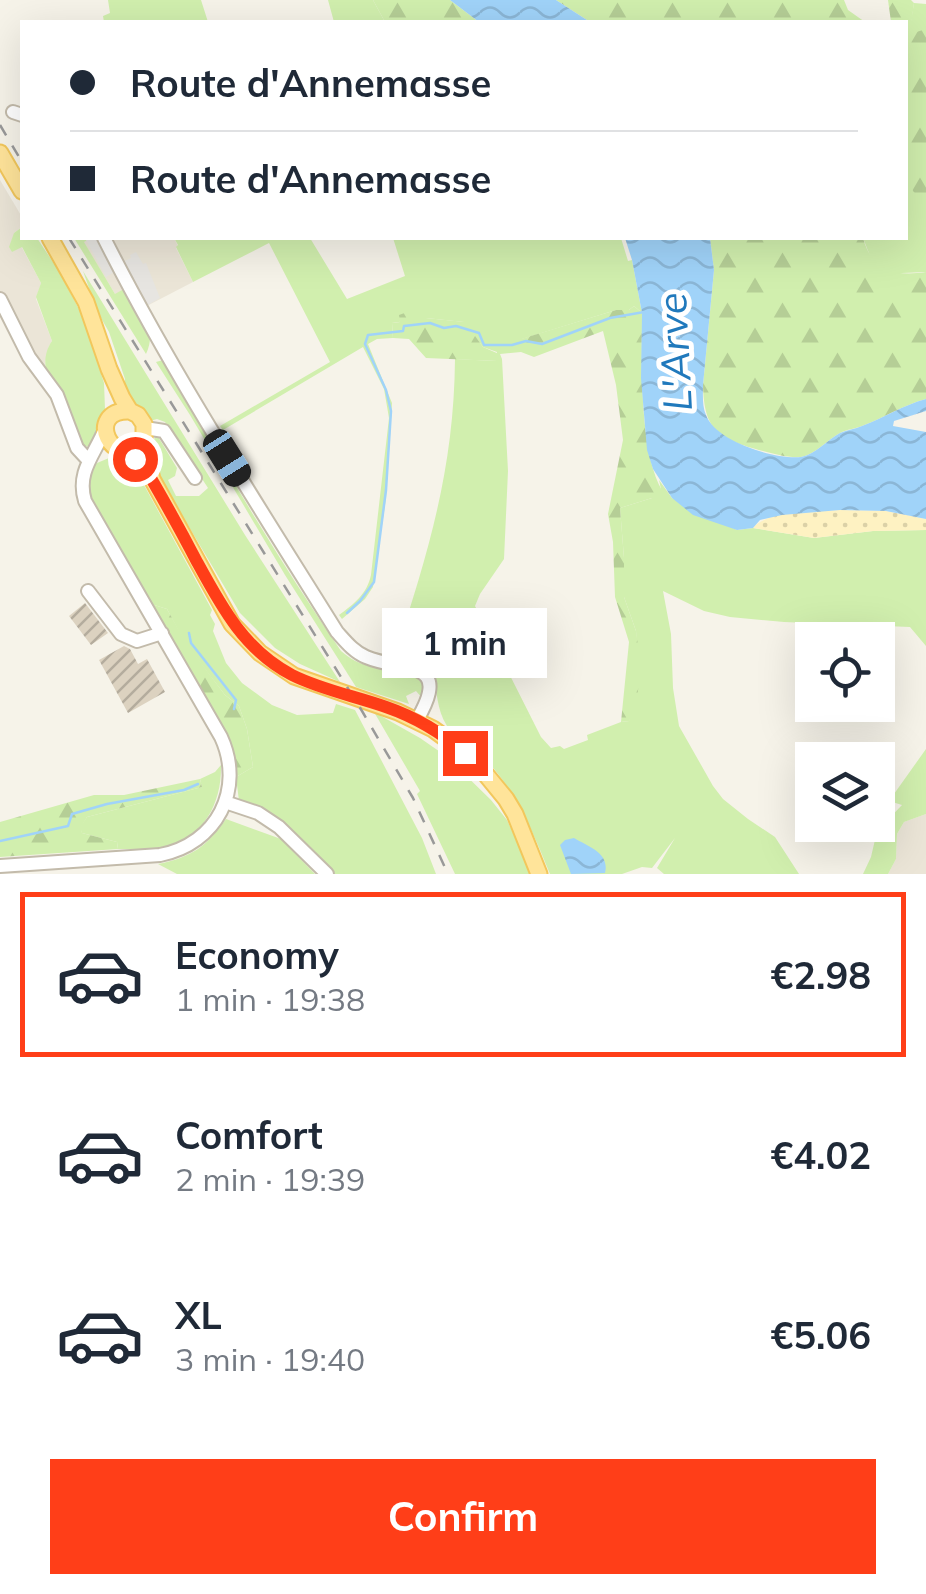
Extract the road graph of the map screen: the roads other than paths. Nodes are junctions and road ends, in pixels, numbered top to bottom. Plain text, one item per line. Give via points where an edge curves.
1 (0, 154) edge
2 (20, 188) edge
3 (51, 240) edge
4 (106, 240) edge
5 (0, 299) edge
6 (109, 369) junction
7 (130, 411) junction
8 (108, 423) junction
9 (144, 434) junction
10 (122, 449) junction
11 (88, 461) junction
12 (194, 478) dead end
13 (152, 480) junction
14 (88, 591) dead end
15 (162, 633) junction
16 (417, 720) junction
17 (226, 802) junction
18 (0, 866) edge
19 (327, 874) edge
20 (540, 874) edge

1 - 2 main road
3 - 6 main road via 86,302
4 - 16 street via 159,354 337,632 356,652 409,666 427,678 429,696
5 - 11 street
6 - 7 main road
6 - 8 main road
7 - 8 main road via 119,411
7 - 9 main road via 142,419
8 - 10 main road via 109,441
8 - 11 street
9 - 10 main road via 136,447
9 - 12 street via 164,431
9 - 13 main road
10 - 11 street
10 - 13 main road
11 - 15 street via 85,500
13 - 16 main road via 232,624 260,653 306,681
14 - 15 street via 121,634 136,641
15 - 17 street via 228,752
16 - 20 main road via 492,781 515,814
17 - 18 street via 199,838 168,854
17 - 19 street via 280,826

